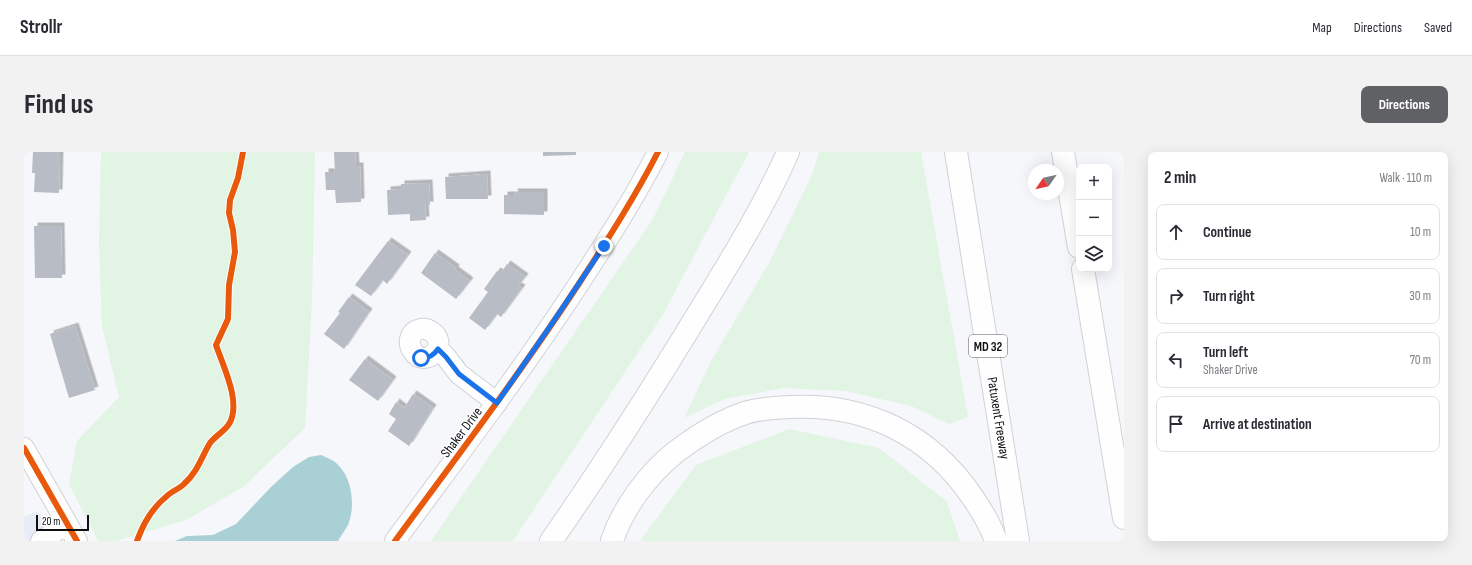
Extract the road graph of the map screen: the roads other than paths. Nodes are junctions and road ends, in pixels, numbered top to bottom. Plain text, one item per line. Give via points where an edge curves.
1 (658, 152) edge
2 (788, 152) edge
3 (956, 152) edge
4 (1062, 152) edge
5 (1077, 236) edge
6 (1084, 272) edge
7 (1085, 272) edge
8 (438, 349) dead end
9 (497, 403) junction
10 (1124, 436) edge
11 (24, 448) edge
12 (1124, 518) edge
13 (72, 533) edge
14 (41, 541) edge
15 (395, 541) edge
16 (551, 541) edge
17 (612, 541) edge
18 (996, 541) edge
19 (1018, 541) edge

1 - 9 street, Shaker Drive via 641,186 604,246
2 - 16 highway via 750,225 688,331 635,416
3 - 19 highway, Patuxent Freeway / MD 32
4 - 5 highway
6 - 12 highway
7 - 10 highway
8 - 9 street via 459,374
9 - 15 street, Shaker Drive
11 - 13 street
13 - 14 street
17 - 18 highway via 644,483 666,460 691,440 746,412 802,407 832,408 858,414 884,422 908,435 938,456 961,481 980,508

